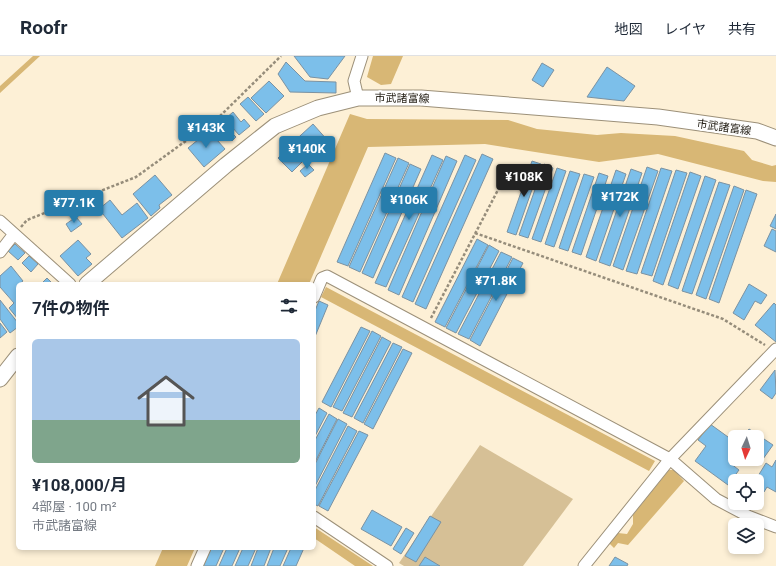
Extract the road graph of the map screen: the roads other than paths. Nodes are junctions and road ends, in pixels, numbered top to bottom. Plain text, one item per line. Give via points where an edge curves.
1 (362, 56) edge
2 (358, 98) junction
3 (776, 138) edge
4 (0, 221) edge
5 (14, 234) junction
6 (0, 252) edge
7 (68, 282) edge
8 (89, 282) edge
9 (316, 292) edge
10 (775, 350) edge
11 (16, 360) edge
12 (0, 379) edge
13 (670, 459) junction
14 (316, 519) edge
15 (776, 527) edge
16 (204, 550) edge
17 (197, 566) edge
18 (387, 566) edge
19 (584, 566) edge

1 - 2 street via 354,81
2 - 3 main road, 市武諸富線 via 421,98 658,117 757,131
2 - 8 main road, 市武諸富線 via 318,108 275,126
4 - 5 street
5 - 6 street
5 - 7 street
9 - 13 street via 322,278 327,276
10 - 13 street
11 - 12 main road
13 - 15 street via 716,498 748,516
13 - 19 street
14 - 18 street
16 - 17 street

